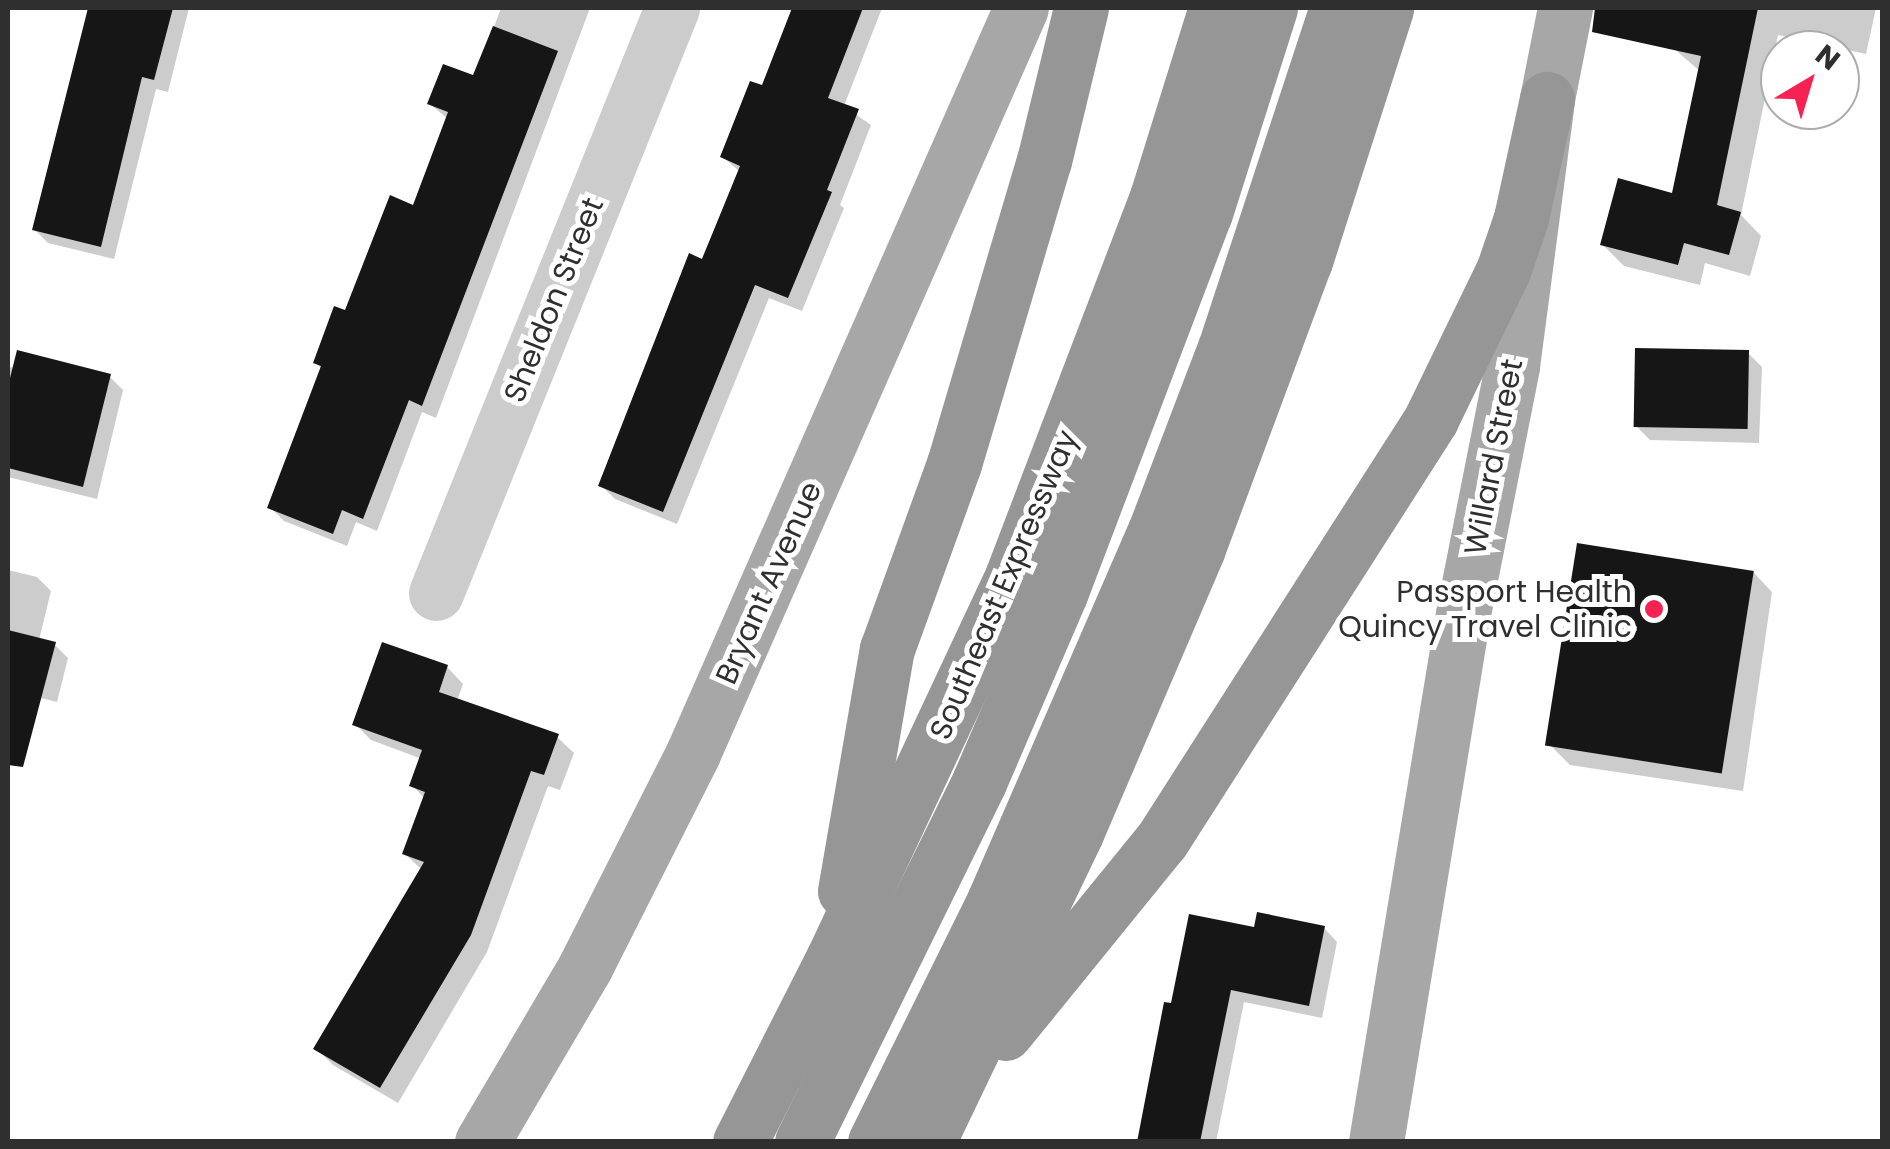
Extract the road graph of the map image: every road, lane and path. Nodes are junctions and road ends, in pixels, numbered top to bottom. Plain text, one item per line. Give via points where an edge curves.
1 (672, 8) edge
2 (1021, 8) edge
3 (1081, 8) edge
4 (1216, 8) edge
5 (1270, 8) edge
6 (1338, 8) edge
7 (1386, 8) edge
8 (1564, 8) edge
9 (1546, 98) junction
10 (436, 594) dead end
11 (834, 959) junction
12 (937, 1123) edge
13 (482, 1142) edge
14 (740, 1142) edge
15 (802, 1142) edge
16 (875, 1142) edge
17 (1376, 1142) edge

1 - 10 street, Sheldon Street
2 - 13 main road, Bryant Avenue via 693,753 585,967
3 - 11 highway via 1044,162 954,464 887,650
4 - 11 highway, Southeast Expressway via 1156,196 1051,482 972,669
5 - 15 highway via 1192,250 1060,594 979,782
6 - 16 highway via 1248,280 1155,530 994,901
7 - 12 highway via 1305,261 1211,516 1083,818
8 - 9 main road, Willard Street
9 - 12 highway via 1503,271 1432,418 1162,840
9 - 17 main road, Willard Street via 1512,366
11 - 14 highway, Southeast Expressway

